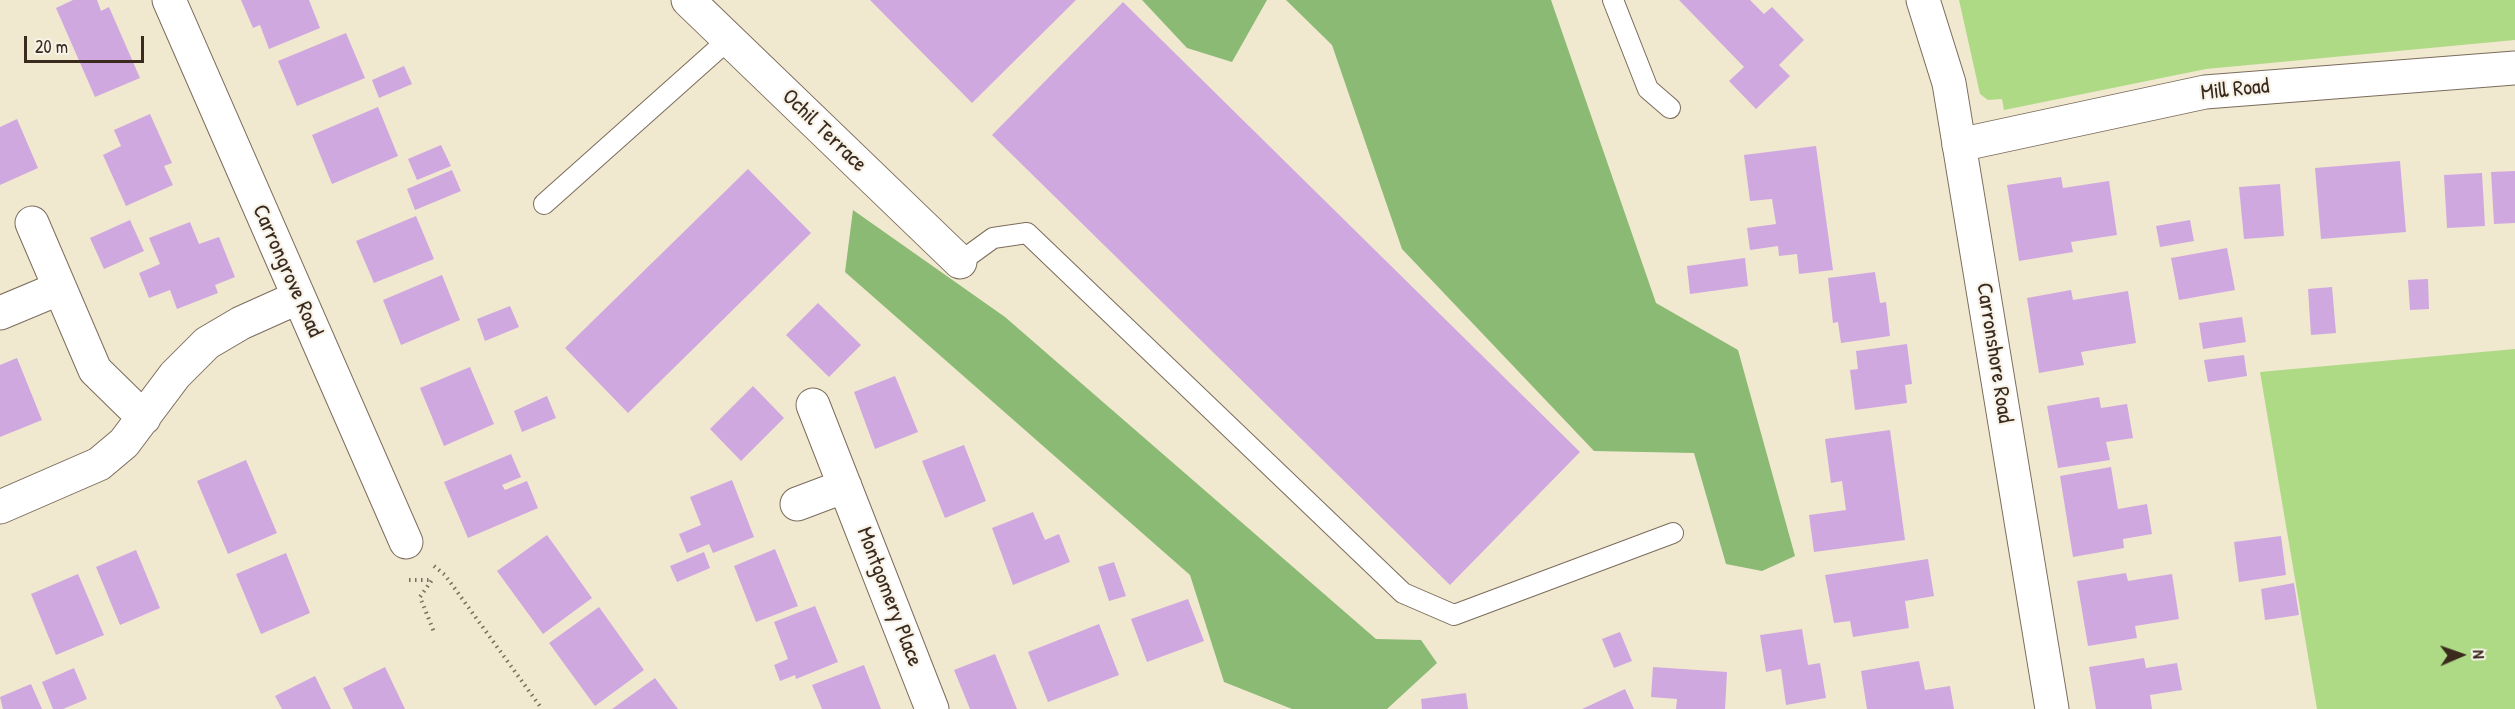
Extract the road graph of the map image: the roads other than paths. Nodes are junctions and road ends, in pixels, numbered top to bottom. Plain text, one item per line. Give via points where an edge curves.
1 (169, 0) edge
2 (688, 0) edge
3 (1613, 0) edge
4 (1923, 0) edge
5 (729, 39) junction
6 (2515, 68) edge
7 (1670, 108) dead end
8 (1959, 145) junction
9 (544, 204) dead end
10 (32, 223) dead end
11 (960, 261) joint
12 (60, 288) junction
13 (299, 297) junction
14 (0, 313) edge
15 (813, 405) dead end
16 (144, 418) junction
17 (846, 486) junction
18 (797, 504) dead end
19 (0, 507) edge
20 (1673, 533) dead end
21 (406, 542) road end
22 (932, 709) edge
23 (2052, 709) edge

1 - 13 street, Carrongrove Road
2 - 5 street, Ochil Terrace
3 - 7 lane via 1648,89
4 - 8 street, Carronshore Road via 1949,83
5 - 9 lane
5 - 11 street, Ochil Terrace
6 - 8 street, Mill Road via 2205,92
8 - 23 street, Carronshore Road
10 - 12 street
11 - 20 lane via 993,238 1027,233 1404,593 1454,615
12 - 14 street
12 - 16 street via 95,370
13 - 16 street via 207,343 175,375
13 - 21 street, Carrongrove Road
15 - 17 street, Montgomery Place
16 - 19 street via 124,443 99,464
17 - 18 street
17 - 22 street, Montgomery Place

